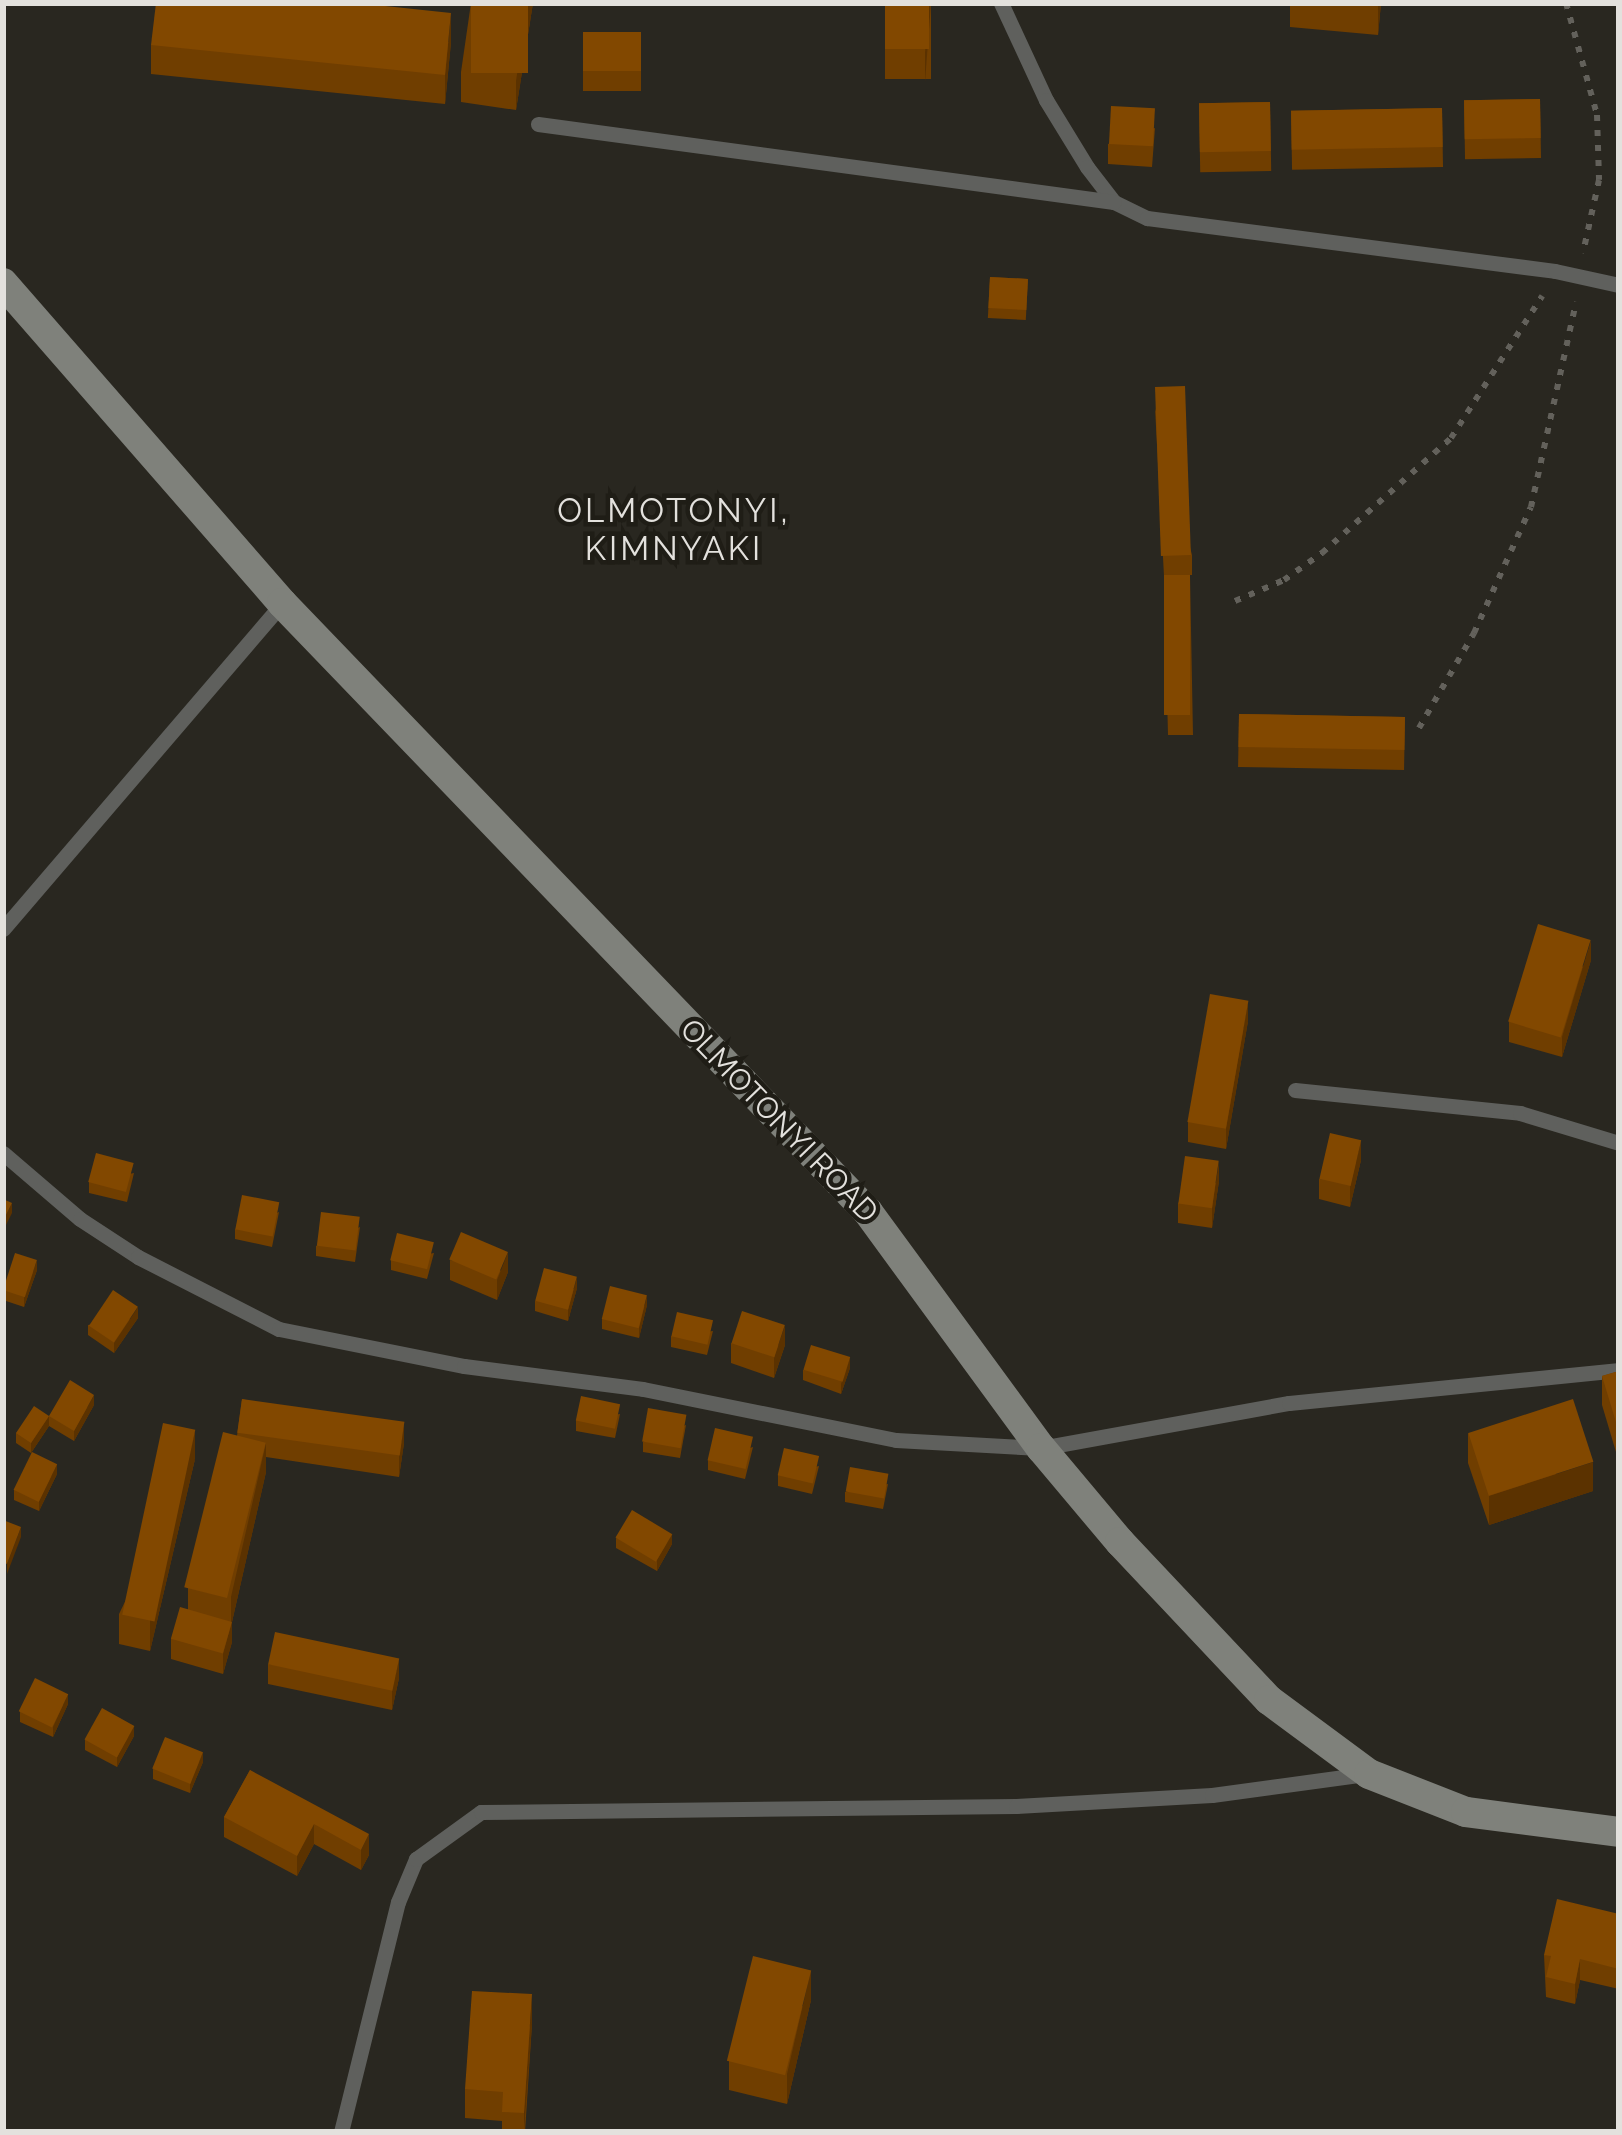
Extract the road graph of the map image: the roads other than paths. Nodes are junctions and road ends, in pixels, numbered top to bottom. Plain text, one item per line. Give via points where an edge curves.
1 (1001, 3) edge
2 (538, 124) dead end
3 (1114, 202) junction
4 (3, 283) edge
5 (1619, 285) edge
6 (282, 603) junction
7 (3, 929) edge
8 (1295, 1090) dead end
9 (1619, 1143) edge
10 (3, 1154) edge
11 (1619, 1370) edge
12 (1041, 1448) junction
13 (1369, 1774) junction
14 (1619, 1832) edge
15 (341, 2132) edge

1 - 3 lane via 1046,100
2 - 3 lane
3 - 5 lane via 1147,218
4 - 6 street, OLMOTONYI ROAD
6 - 7 lane
6 - 12 street, OLMOTONYI ROAD via 868,1212
8 - 9 lane via 1520,1113
10 - 12 lane via 138,1257 279,1329 896,1440
11 - 12 lane via 1288,1403
12 - 13 street, OLMOTONYI ROAD via 1269,1700
13 - 14 street, OLMOTONYI ROAD via 1466,1811
13 - 15 lane via 1212,1795 1016,1806 481,1812 416,1859

